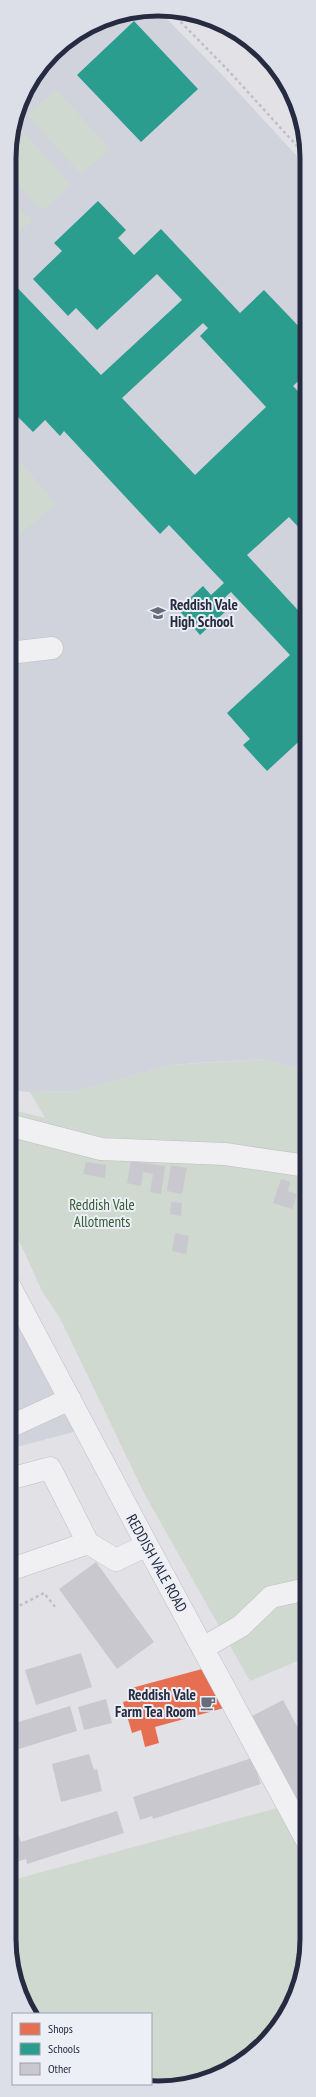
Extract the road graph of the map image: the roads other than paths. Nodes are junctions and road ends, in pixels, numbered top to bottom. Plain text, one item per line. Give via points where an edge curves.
1 (52, 648) dead end
2 (16, 652) edge
3 (16, 1127) edge
4 (300, 1165) edge
5 (16, 1297) edge
6 (70, 1399) junction
7 (16, 1424) edge
8 (16, 1477) edge
9 (88, 1543) junction
10 (147, 1545) junction
11 (16, 1568) edge
12 (300, 1591) edge
13 (204, 1648) junction
14 (300, 1828) edge

1 - 2 street
3 - 4 street via 101,1149 225,1154
5 - 6 street, REDDISH VALE ROAD
6 - 7 street
6 - 10 street, REDDISH VALE ROAD
8 - 9 street via 50,1468
9 - 10 street via 116,1560
9 - 11 street
10 - 13 street, REDDISH VALE ROAD
12 - 13 street via 271,1597 241,1626
13 - 14 street, REDDISH VALE ROAD

